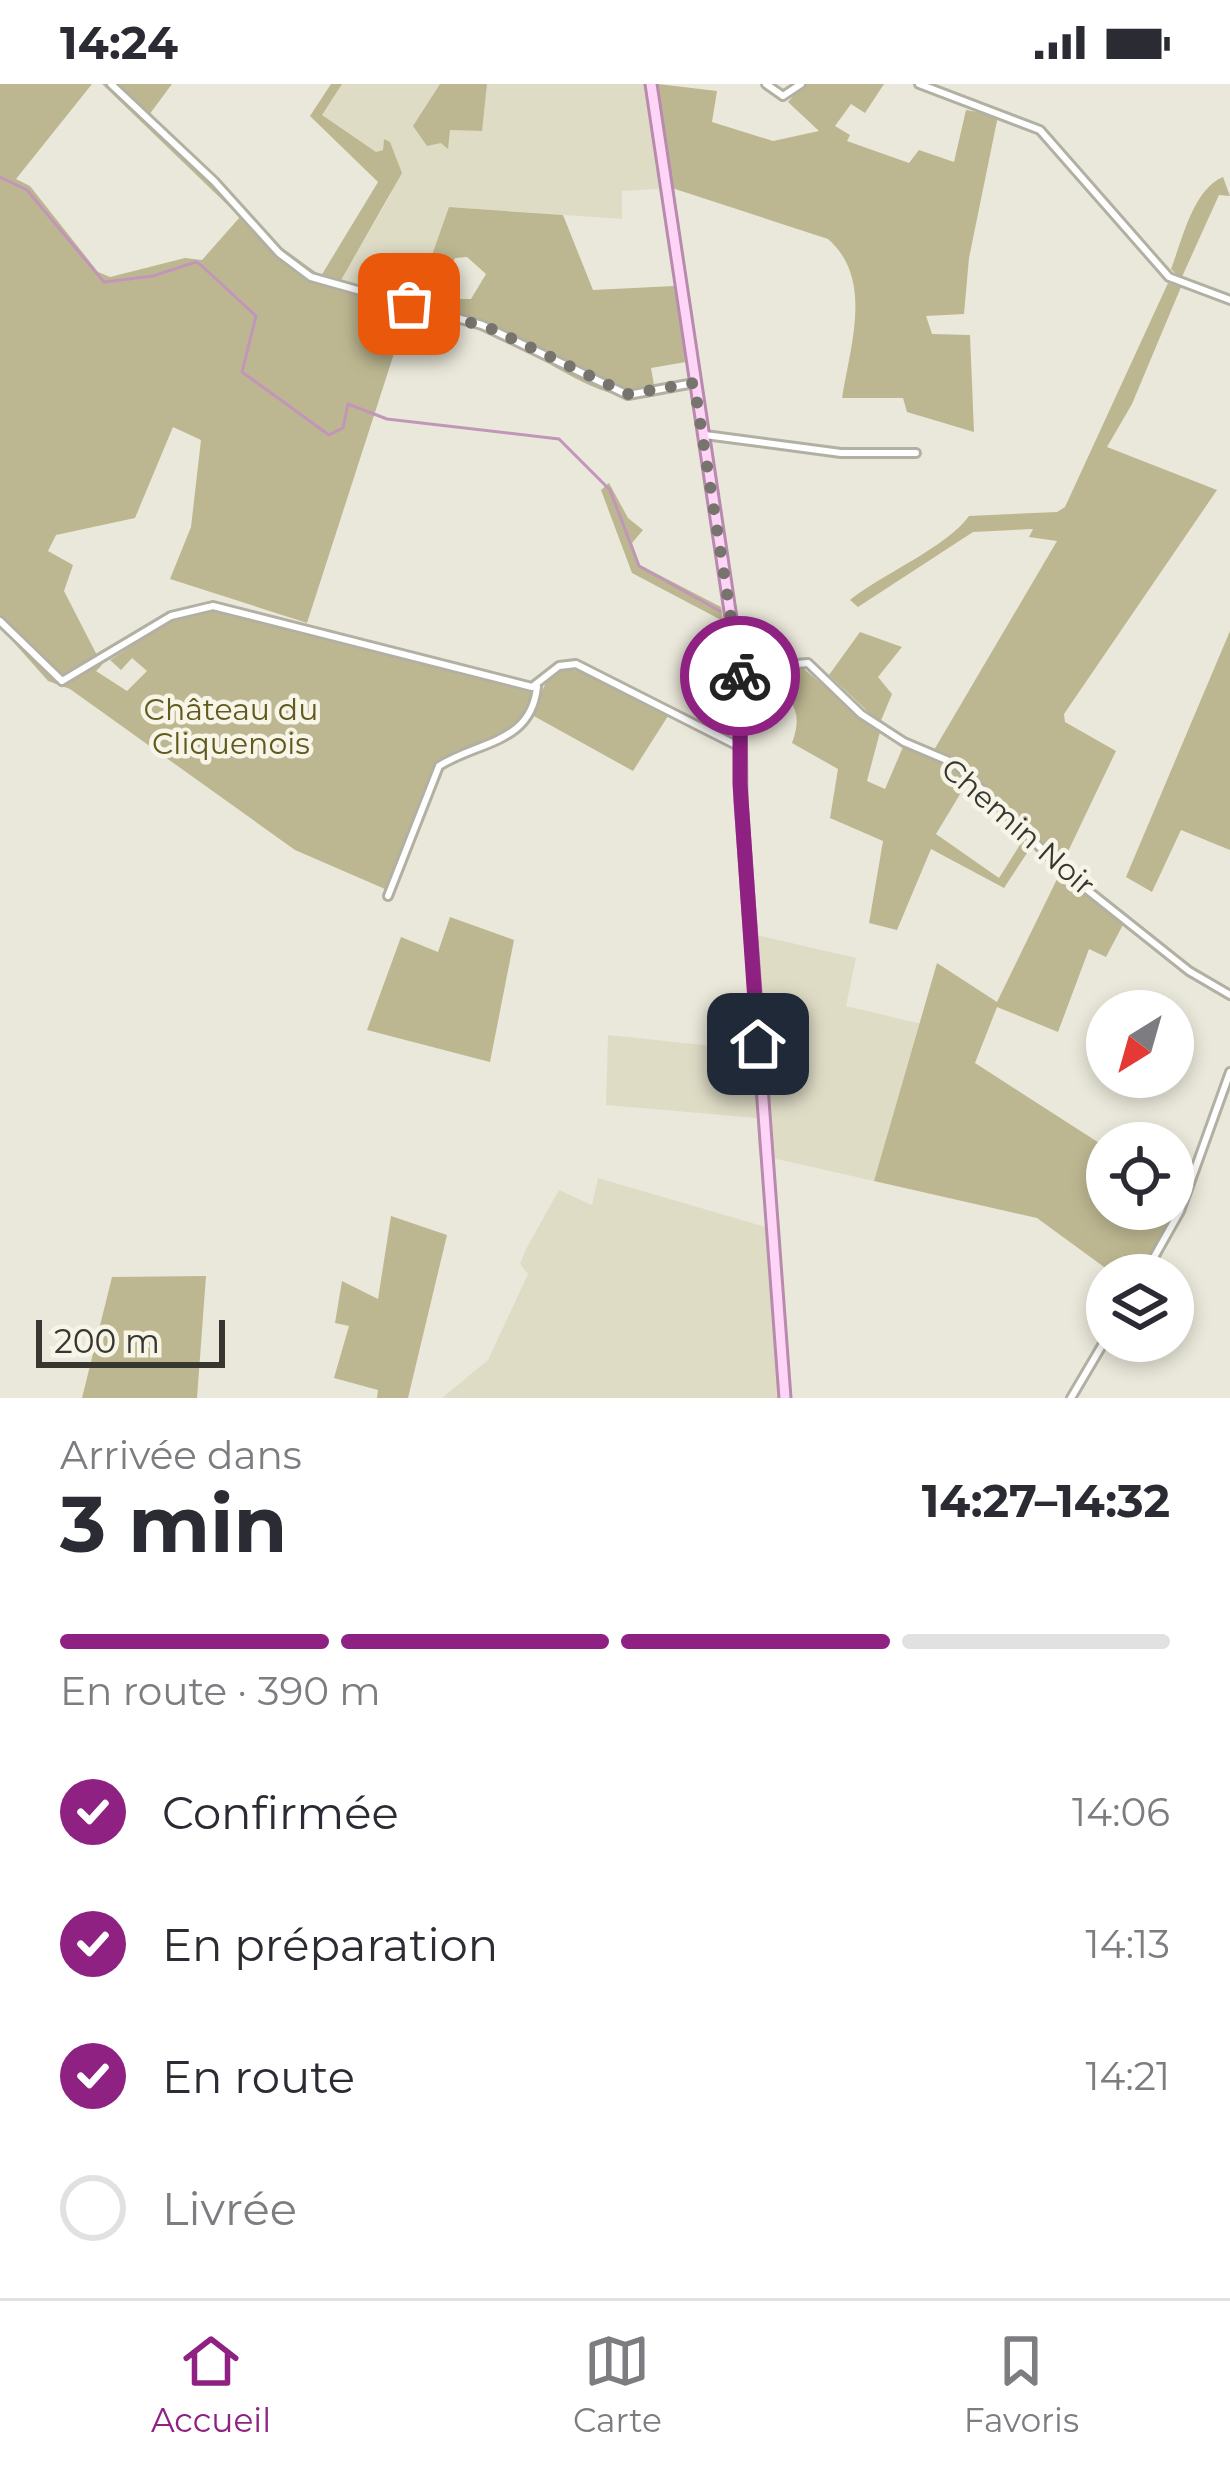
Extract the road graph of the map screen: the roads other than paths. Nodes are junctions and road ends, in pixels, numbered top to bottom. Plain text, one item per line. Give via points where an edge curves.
1 (111, 84) edge
2 (651, 84) edge
3 (766, 84) edge
4 (800, 84) edge
5 (919, 84) edge
6 (1230, 301) edge
7 (694, 383) junction
8 (702, 435) junction
9 (916, 453) dead end
10 (0, 620) edge
11 (537, 687) junction
12 (741, 693) junction
13 (740, 747) junction
14 (388, 896) dead end
15 (1230, 995) edge
16 (1230, 1072) edge
17 (1156, 1254) edge
18 (1092, 1362) edge
19 (785, 1398) edge
20 (1071, 1398) edge

1 - 7 street via 305,274 482,325 608,388 637,396
2 - 7 main road
3 - 4 street via 783,96
5 - 6 street via 1044,134 1175,281
7 - 8 main road
8 - 9 street
8 - 12 main road
10 - 11 street via 62,682 167,618 213,606
11 - 13 street via 559,666 580,665
11 - 14 street via 517,731 436,770
12 - 13 main road
12 - 15 street, Chemin Noir via 808,663 861,714 956,764 1073,879
13 - 19 main road
16 - 17 street via 1180,1211
18 - 20 street

